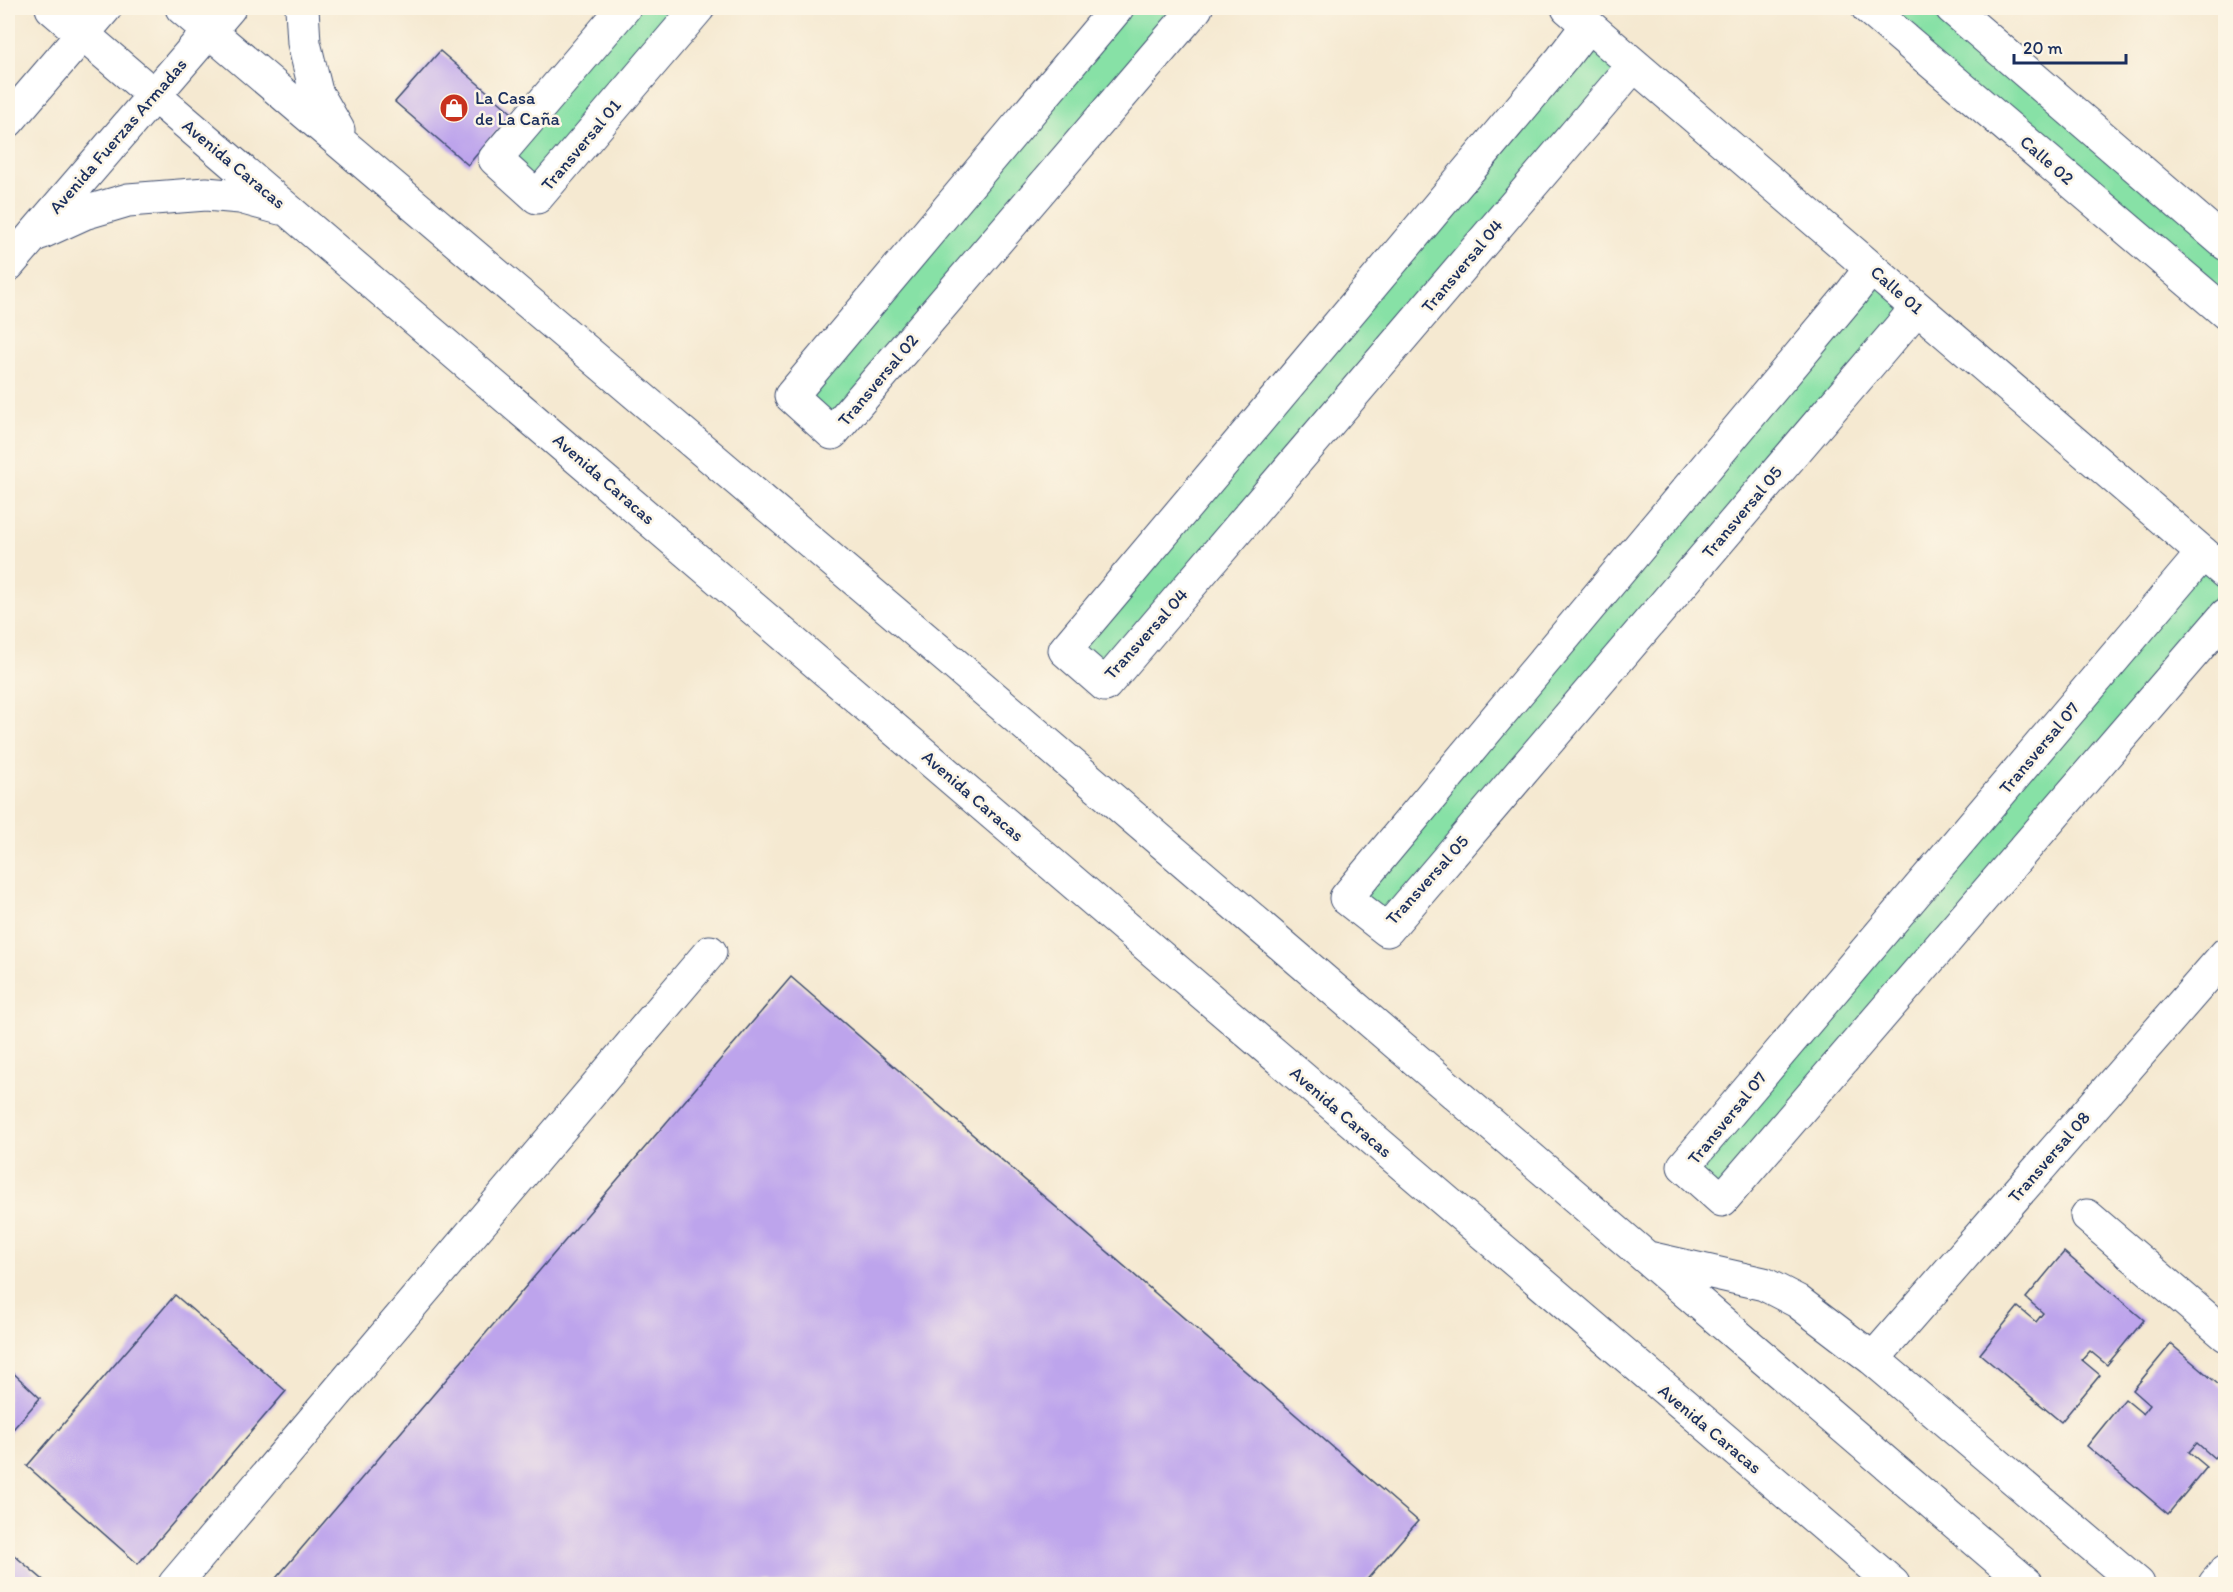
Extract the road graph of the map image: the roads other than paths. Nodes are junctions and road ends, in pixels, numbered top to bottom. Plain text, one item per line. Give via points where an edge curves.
1 (51, 8) edge
2 (105, 8) edge
3 (182, 8) edge
4 (302, 8) edge
5 (624, 8) edge
6 (698, 8) edge
7 (1117, 8) edge
8 (1196, 8) edge
9 (1868, 8) edge
10 (1952, 8) edge
11 (1577, 16) edge
12 (219, 19) edge
13 (82, 34) junction
14 (1634, 65) junction
15 (152, 95) junction
16 (8, 121) edge
17 (350, 150) junction
18 (290, 211) junction
19 (31, 238) junction
20 (2226, 244) edge
21 (8, 265) edge
22 (1871, 268) junction
23 (1917, 308) junction
24 (2226, 313) edge
25 (2214, 563) edge
26 (2226, 615) edge
27 (710, 952) dead end
28 (2226, 954) edge
29 (2087, 1216) dead end
30 (1645, 1257) junction
31 (2226, 1335) edge
32 (1873, 1359) junction
33 (2226, 1571) edge
34 (175, 1584) edge
35 (1893, 1584) edge
36 (2027, 1584) edge
37 (2138, 1584) edge
38 (2215, 1584) edge

1 - 13 street, Avenida Caracas
2 - 13 street
3 - 12 street
4 - 17 street via 304,43 316,92
5 - 6 street, Transversal 01 via 495,159 537,197
7 - 8 street, Transversal 02 via 791,396 832,433
9 - 24 street, Calle 02
10 - 20 street
11 - 14 street, Calle 01
11 - 14 street, Transversal 04 via 1562,59 1065,650 1105,685
12 - 15 street, Avenida Fuerzas Armadas
12 - 17 street
13 - 15 street, Avenida Caracas
13 - 16 street
14 - 22 street, Calle 01
15 - 18 street, Avenida Caracas
15 - 19 street, Avenida Fuerzas Armadas
17 - 30 street
18 - 19 street via 240,197 206,194 138,199 84,213
18 - 35 street, Avenida Caracas
19 - 21 street, Avenida Fuerzas Armadas
22 - 23 street, Calle 01
22 - 23 street, Transversal 05 via 1346,898 1387,930
23 - 25 street, Calle 01
25 - 26 street, Transversal 07 via 1684,1166 1722,1200
27 - 34 street
28 - 32 street, Transversal 08
29 - 31 street
30 - 32 street via 1764,1284 1797,1301
30 - 36 street
32 - 37 street
33 - 38 street

